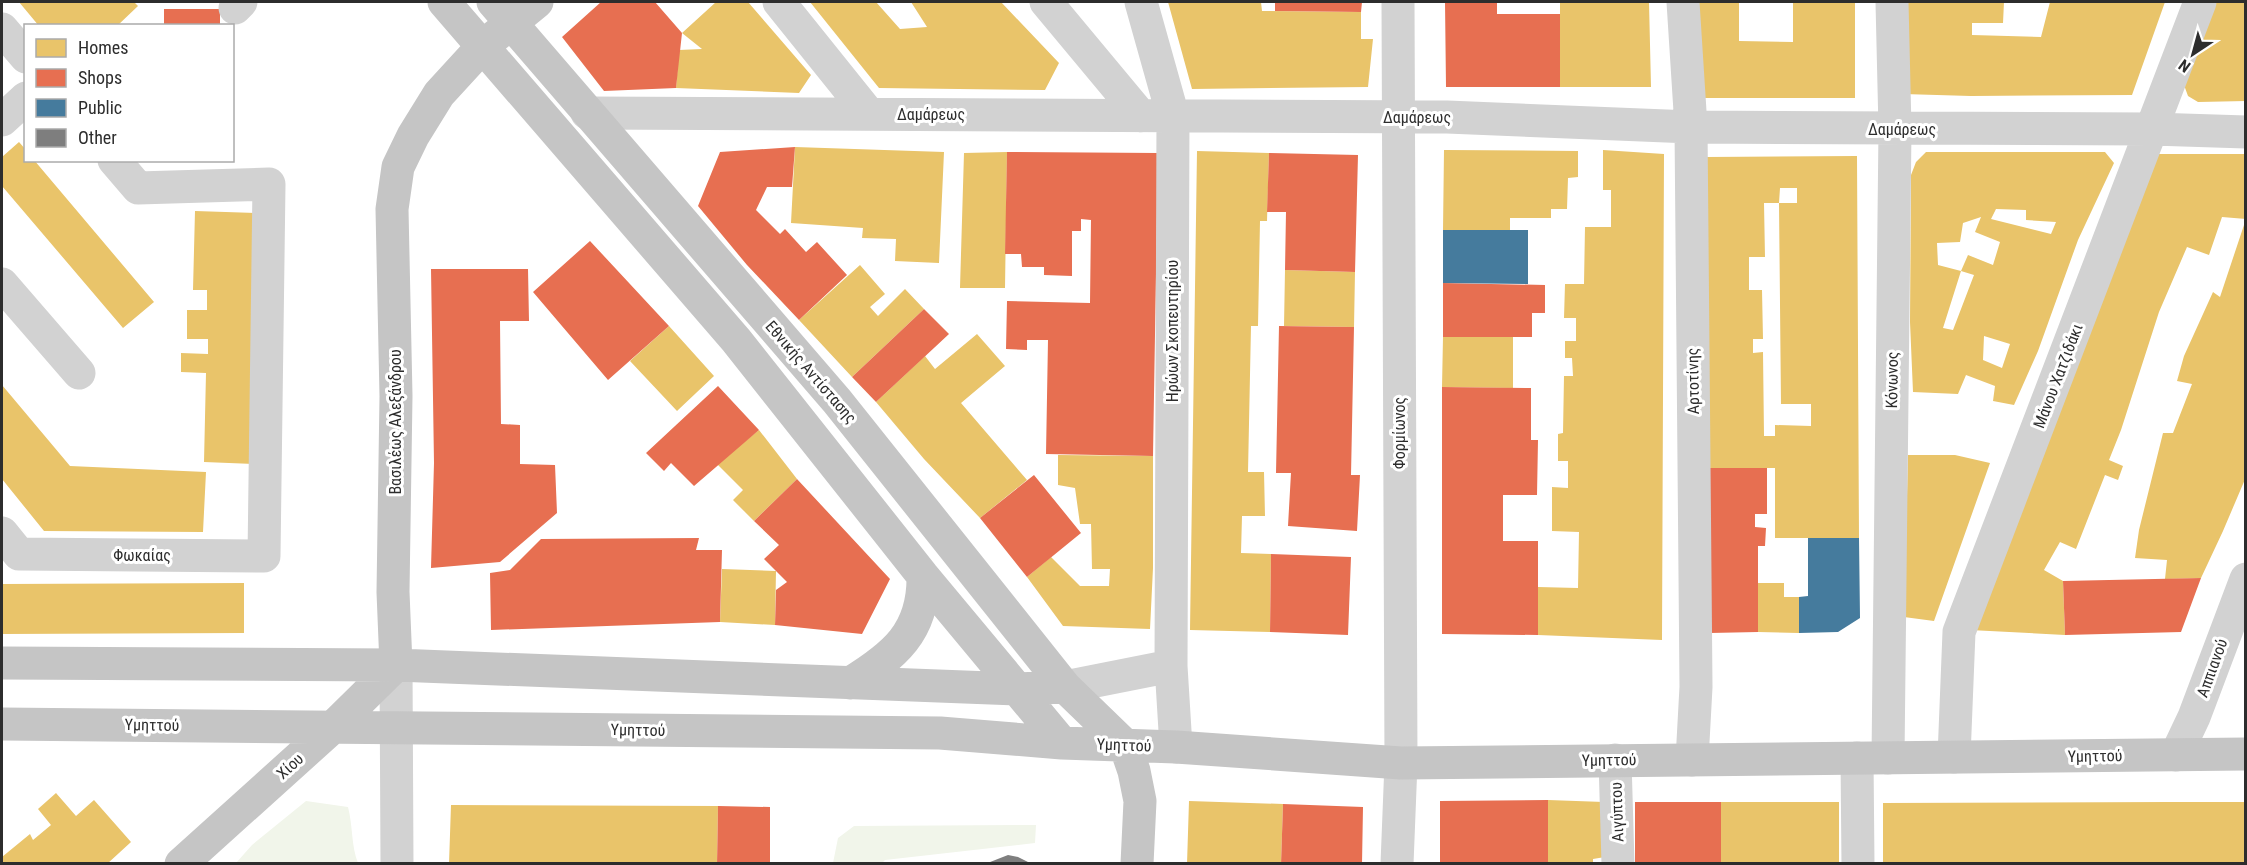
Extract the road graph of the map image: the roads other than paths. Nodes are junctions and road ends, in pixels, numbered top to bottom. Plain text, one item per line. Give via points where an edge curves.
1 (444, 2) edge
2 (537, 2) edge
3 (779, 2) edge
4 (1046, 2) edge
5 (1141, 2) edge
6 (1398, 2) edge
7 (1683, 2) edge
8 (1892, 2) edge
9 (2200, 2) edge
10 (502, 12) edge
11 (2, 29) edge
12 (483, 46) junction
13 (24, 55) edge
14 (24, 100) edge
15 (587, 113) junction
16 (869, 114) junction
17 (1141, 116) junction
18 (1173, 116) junction
19 (1398, 117) junction
20 (2, 120) edge
21 (1691, 127) junction
22 (1895, 129) junction
23 (2152, 129) junction
24 (2246, 132) edge
25 (116, 162) edge
26 (2, 284) edge
27 (79, 373) dead end
28 (10, 544) edge
29 (923, 576) junction
30 (2246, 579) edge
31 (2, 663) edge
32 (396, 665) junction
33 (1171, 666) junction
34 (850, 683) junction
35 (1065, 687) junction
36 (1017, 689) junction
37 (2, 724) edge
38 (333, 727) junction
39 (396, 728) junction
40 (1062, 743) junction
41 (1125, 746) junction
42 (1176, 747) junction
43 (2246, 754) edge
44 (2176, 755) junction
45 (1954, 757) junction
46 (1873, 758) junction
47 (1615, 760) junction
48 (1692, 760) junction
49 (1401, 763) junction
50 (181, 864) edge
51 (397, 864) edge
52 (1137, 864) edge
53 (1396, 864) edge
54 (1618, 864) edge
55 (1858, 864) edge

1 - 12 main road
2 - 10 main road, Βασιλέως Αλεξάνδρου
3 - 16 street
4 - 17 street
5 - 18 street, Ηρώων Σκοπευτηρίου
6 - 19 street, Φορμίωνος
7 - 21 street, Αρτοτίνης
8 - 22 street, Κόνωνος
9 - 23 street, Μάνου Χατζιδάκι
10 - 12 main road, Βασιλέως Αλεξάνδρου
10 - 15 main road, Εθνικής Αντίστασης
11 - 13 street
12 - 29 main road via 736,340
12 - 32 main road, Βασιλέως Αλεξάνδρου via 439,94 413,136 398,167 392,209
14 - 20 street
15 - 16 street, Δαμάρεως
15 - 35 main road, Εθνικής Αντίστασης via 837,401
16 - 17 street, Δαμάρεως
17 - 18 street, Δαμάρεως
18 - 19 street, Δαμάρεως
18 - 33 street, Ηρώων Σκοπευτηρίου
19 - 21 street, Δαμάρεως
19 - 49 street, Φορμίωνος
21 - 22 street, Δαμάρεως
21 - 48 street, Αρτοτίνης via 1696,687
22 - 23 street, Δαμάρεως
22 - 46 street, Κόνωνος
23 - 24 street, Δαμάρεως
23 - 45 street, Μάνου Χατζιδάκι via 1959,632
25 - 28 street, Φωκαίας via 138,188 268,184 264,556
26 - 27 street
29 - 34 main road via 923,597 908,637 880,665
29 - 36 main road
30 - 44 street, Αππιανού
31 - 32 main road
32 - 34 main road
32 - 38 main road, Χίου
32 - 39 street, Βασιλέως Αλεξάνδρου
33 - 35 street
33 - 42 street, Ηρώων Σκοπευτηρίου
34 - 36 main road
35 - 36 main road
35 - 41 main road, Εθνικής Αντίστασης
36 - 40 main road
37 - 38 main road, Υμηττού
38 - 39 main road, Υμηττού
38 - 50 main road, Χίου
39 - 40 main road, Υμηττού via 940,733
39 - 51 street, Βασιλέως Αλεξάνδρου
40 - 41 main road, Υμηττού
41 - 42 main road, Υμηττού
41 - 52 main road via 1140,801
42 - 49 main road, Υμηττού
43 - 44 main road, Υμηττού
44 - 45 main road, Υμηττού
45 - 46 main road, Υμηττού
46 - 48 main road, Υμηττού
46 - 55 street, Κόνωνος
47 - 48 main road, Υμηττού
47 - 49 main road, Υμηττού
47 - 54 street, Αιγύπτου
49 - 53 street, Φορμίωνος

